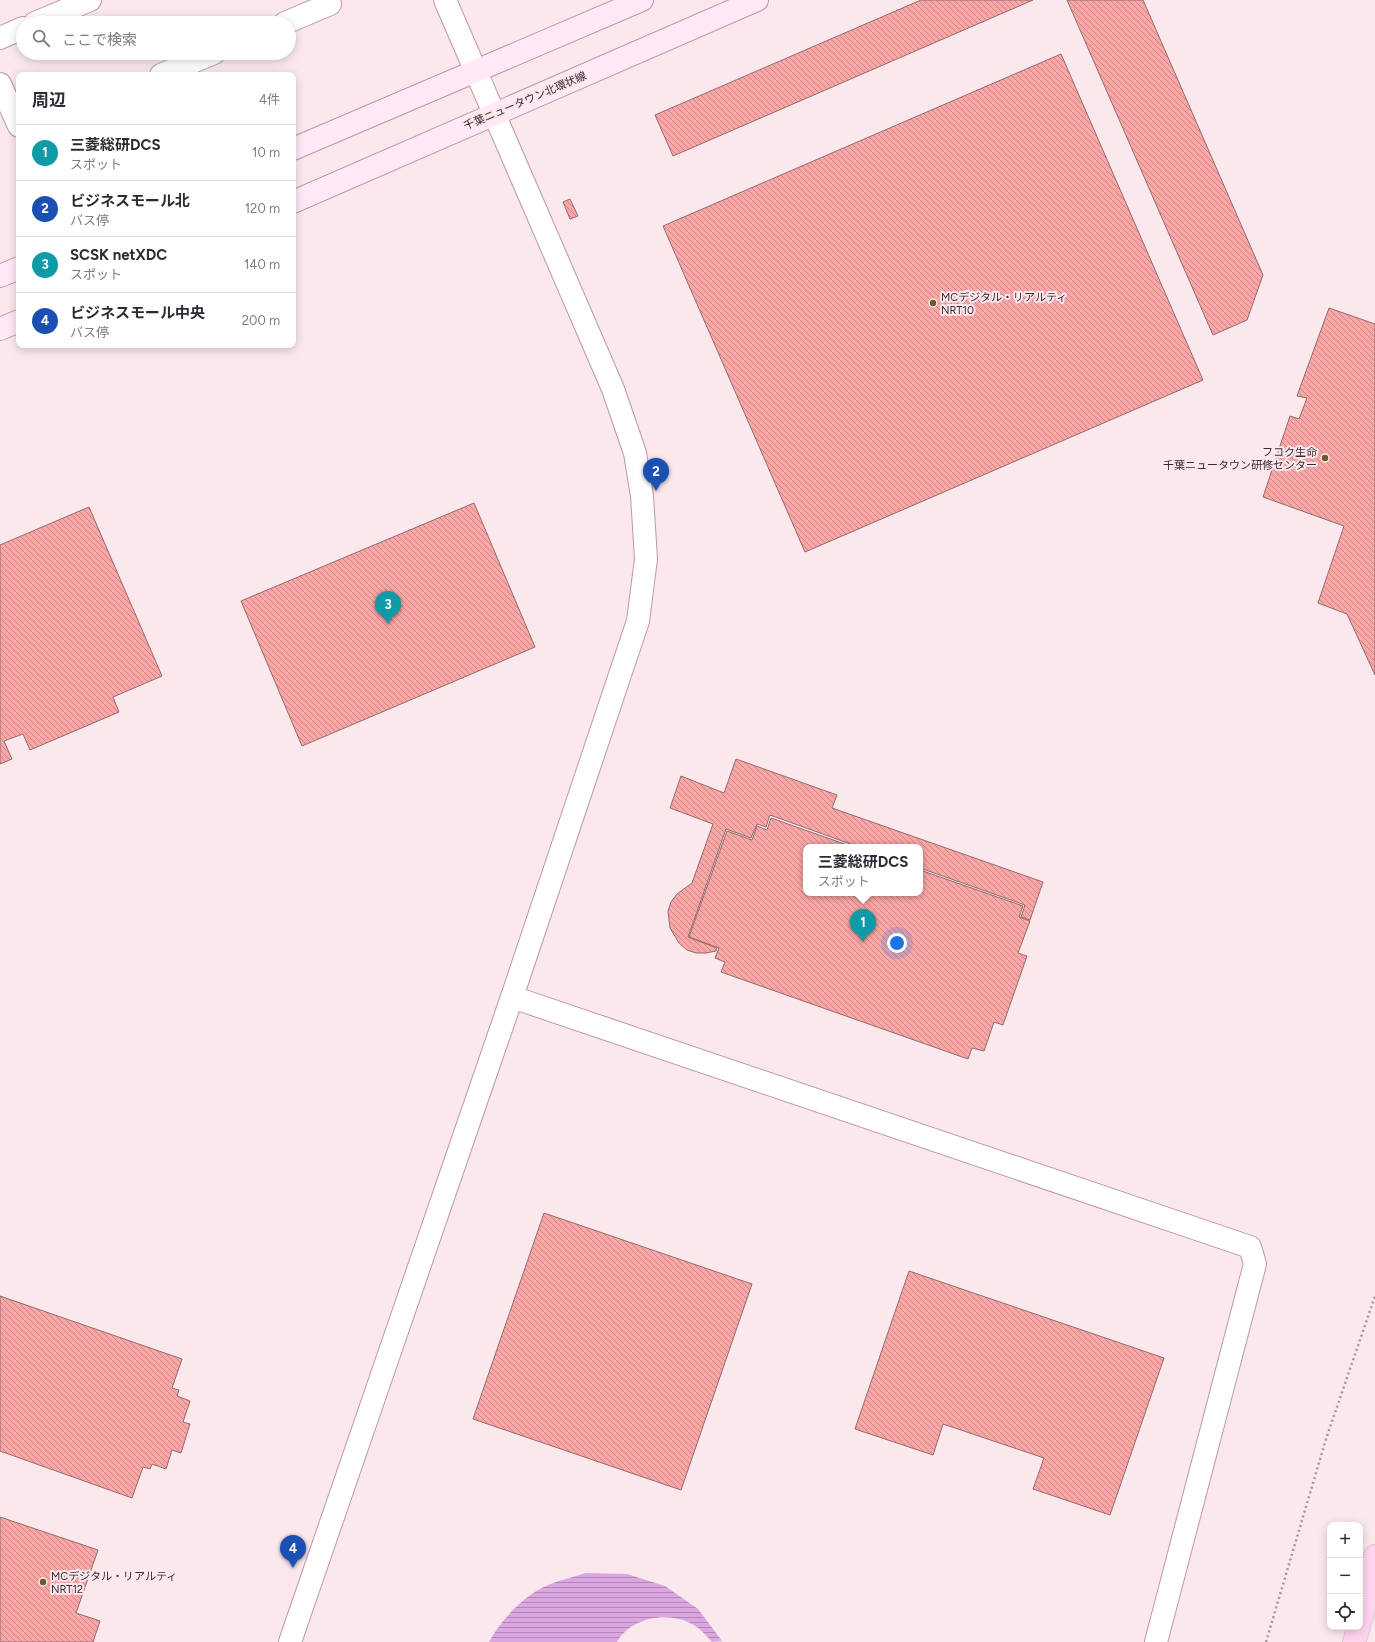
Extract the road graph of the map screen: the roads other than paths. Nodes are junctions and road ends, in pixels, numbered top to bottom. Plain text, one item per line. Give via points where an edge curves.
1 (90, 0) edge
2 (329, 0) edge
3 (445, 0) edge
4 (642, 0) edge
5 (757, 0) edge
6 (52, 16) edge
7 (296, 18) edge
8 (16, 31) edge
9 (0, 38) edge
10 (197, 60) edge
11 (476, 71) junction
12 (168, 72) edge
13 (0, 84) edge
14 (494, 114) junction
15 (16, 119) edge
16 (296, 148) edge
17 (296, 201) edge
18 (16, 269) edge
19 (0, 276) edge
20 (16, 322) edge
21 (0, 329) edge
22 (512, 997) junction
23 (1375, 1556) edge
24 (1375, 1580) edge
25 (1363, 1609) edge
26 (1363, 1614) edge
27 (1358, 1630) edge
28 (290, 1642) edge
29 (1156, 1642) edge
30 (1354, 1642) edge

1 - 6 street
2 - 7 street via 330,4
3 - 11 street
4 - 11 main road
5 - 14 main road, 千葉ニュータウン北環状線
8 - 9 street
10 - 12 street
11 - 14 street
11 - 16 main road
13 - 15 street
14 - 17 main road, 千葉ニュータウン北環状線
14 - 22 street via 613,390 635,452 642,496 646,559 638,621
18 - 19 main road
20 - 21 main road
22 - 28 street
22 - 29 street via 1250,1247 1255,1264
23 - 25 main road
24 - 26 main road
27 - 30 main road

